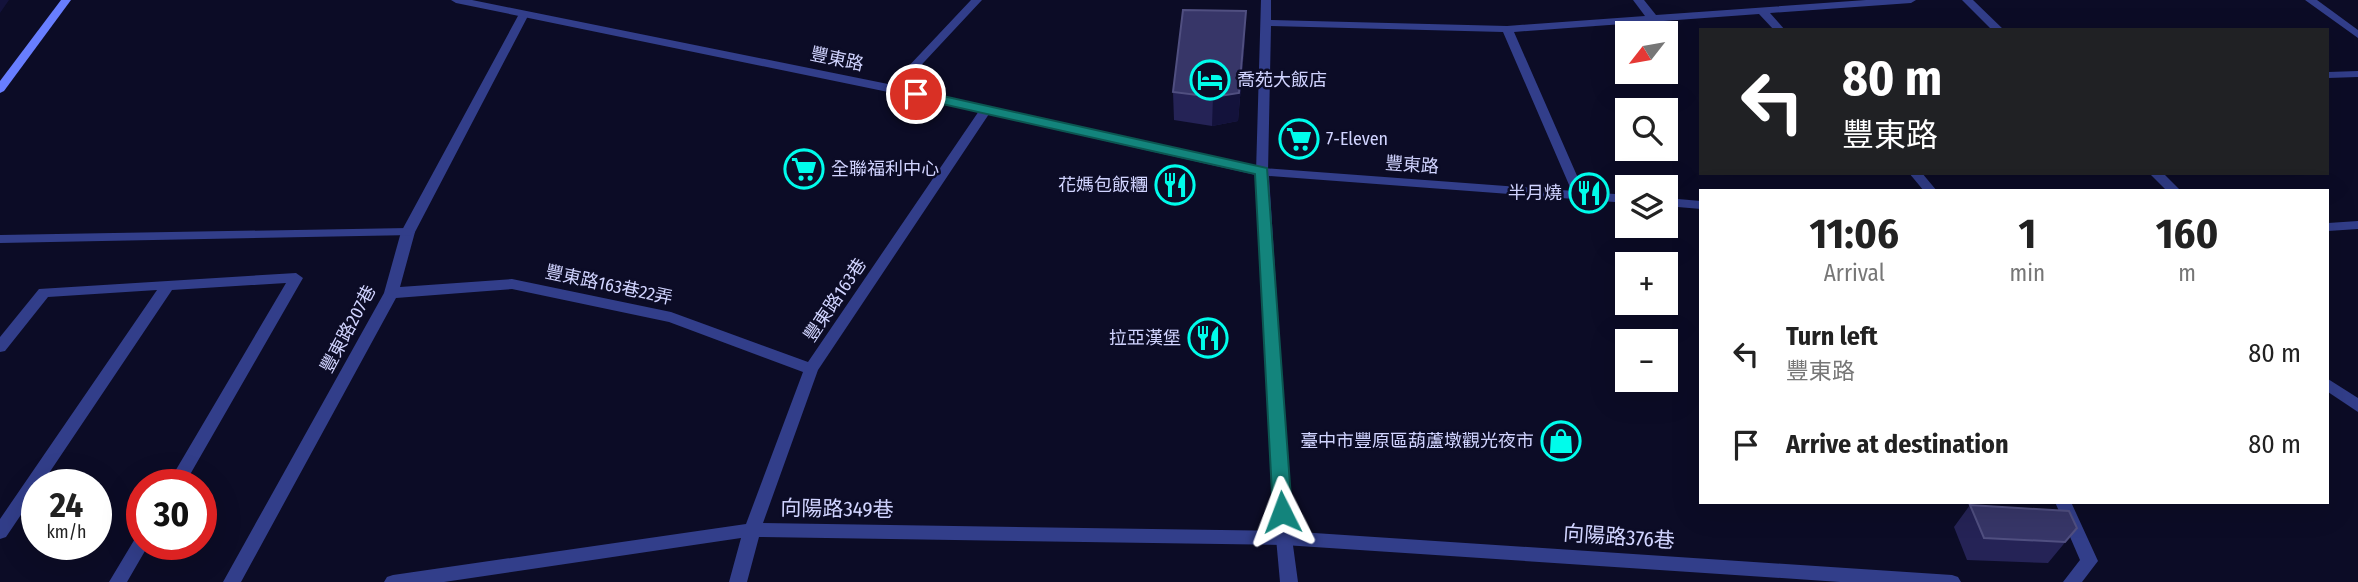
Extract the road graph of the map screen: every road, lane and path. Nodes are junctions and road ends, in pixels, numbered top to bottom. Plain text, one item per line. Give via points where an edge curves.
1 (66, 0) edge
2 (456, 0) edge
3 (977, 0) edge
4 (1266, 0) edge
5 (1638, 0) edge
6 (1911, 0) edge
7 (1967, 0) edge
8 (2310, 0) edge
9 (1812, 4) edge
10 (1763, 12) junction
11 (524, 14) junction
12 (1653, 19) junction
13 (1266, 23) junction
14 (1778, 28) edge
15 (1997, 28) edge
16 (1507, 29) junction
17 (2358, 35) edge
18 (2358, 74) edge
19 (2329, 75) edge
20 (0, 89) edge
21 (892, 89) junction
22 (985, 111) junction
23 (1262, 172) junction
24 (1917, 175) edge
25 (2157, 175) edge
26 (1929, 189) edge
27 (2173, 189) edge
28 (1579, 194) junction
29 (1615, 198) edge
30 (1678, 203) edge
31 (1699, 205) edge
32 (2358, 225) edge
33 (2329, 227) edge
34 (408, 232) junction
35 (0, 239) edge
36 (168, 285) junction
37 (391, 293) junction
38 (0, 347) edge
39 (811, 369) junction
40 (2329, 386) edge
41 (2358, 407) edge
42 (184, 469) edge
43 (2064, 504) edge
44 (752, 530) junction
45 (0, 531) edge
46 (1284, 538) junction
47 (131, 560) edge
48 (118, 582) edge
49 (232, 582) edge
50 (393, 582) edge
51 (738, 582) edge
52 (1289, 582) edge
53 (1952, 582) edge
54 (2072, 582) edge

1 - 20 street
2 - 11 street, 豐東路
3 - 21 street
4 - 13 street
5 - 12 street
6 - 9 street
7 - 15 street
8 - 17 street
9 - 10 street
10 - 12 street
10 - 14 street
11 - 21 street, 豐東路
11 - 34 street, 豐東路207巷
12 - 16 street
13 - 16 street
13 - 23 street
16 - 28 street
18 - 19 street
21 - 22 street, 豐東路
22 - 23 street, 豐東路
22 - 39 street, 豐東路163巷
23 - 28 street, 豐東路
23 - 46 street
24 - 26 street
25 - 27 street
28 - 29 street, 豐東路
30 - 31 street
32 - 33 street
34 - 35 street
34 - 37 street, 豐東路207巷
36 - 38 street via 44,292
36 - 42 street via 296,278
36 - 45 street
37 - 39 street, 豐東路163巷22弄 via 512,284 671,317
37 - 49 street, 豐東路207巷
39 - 44 street, 豐東路163巷
40 - 41 street
43 - 54 street via 2089,561
44 - 46 street, 向陽路349巷
44 - 50 street, 向陽路349巷
44 - 51 street, 豐東路163巷
46 - 52 street
46 - 53 street, 向陽路376巷
47 - 48 street

